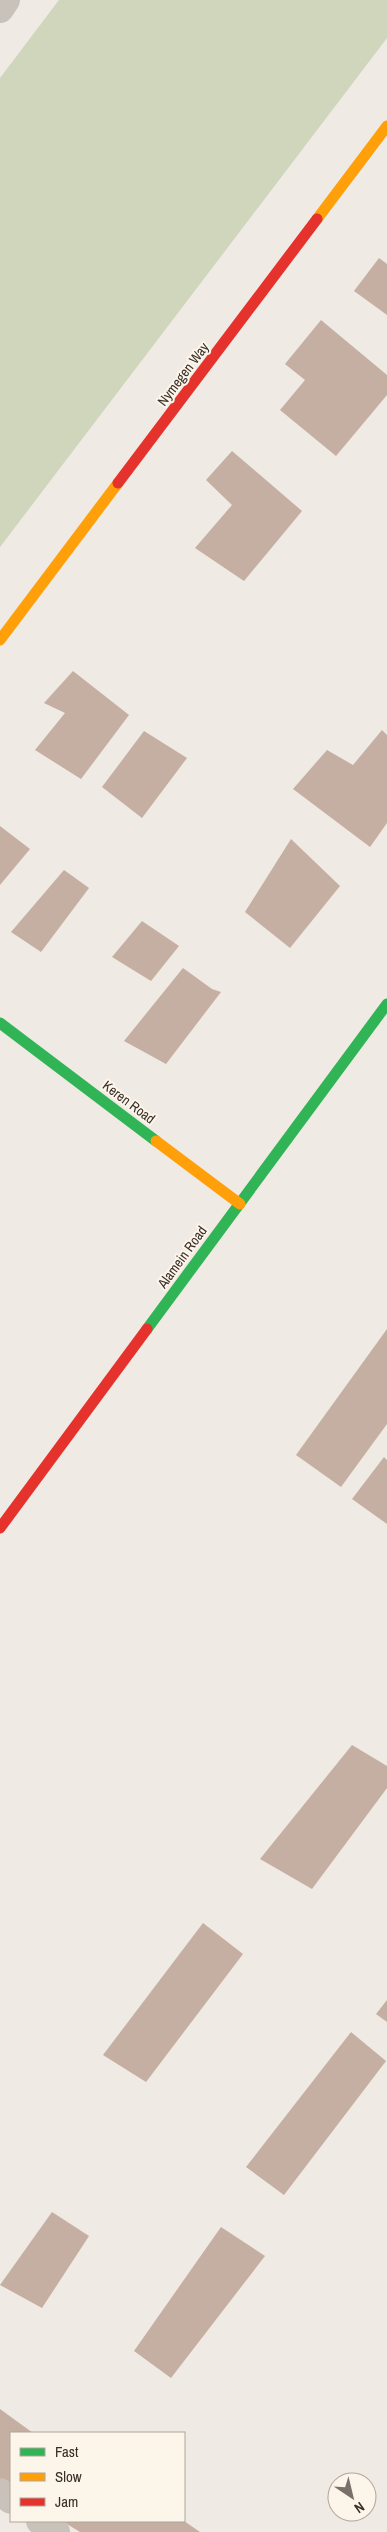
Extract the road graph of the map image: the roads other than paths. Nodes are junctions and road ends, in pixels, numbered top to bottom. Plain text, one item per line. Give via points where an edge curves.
1 (6, 0) edge
2 (0, 8) edge
3 (387, 126) edge
4 (0, 640) edge
5 (387, 1004) edge
6 (0, 1023) edge
7 (240, 1204) junction
8 (0, 1528) edge
9 (41, 2522) edge
10 (56, 2532) edge

1 - 2 street
3 - 4 street, Nymegen Way
5 - 7 street, Alamein Road
6 - 7 street, Keren Road
7 - 8 street, Alamein Road
9 - 10 street

